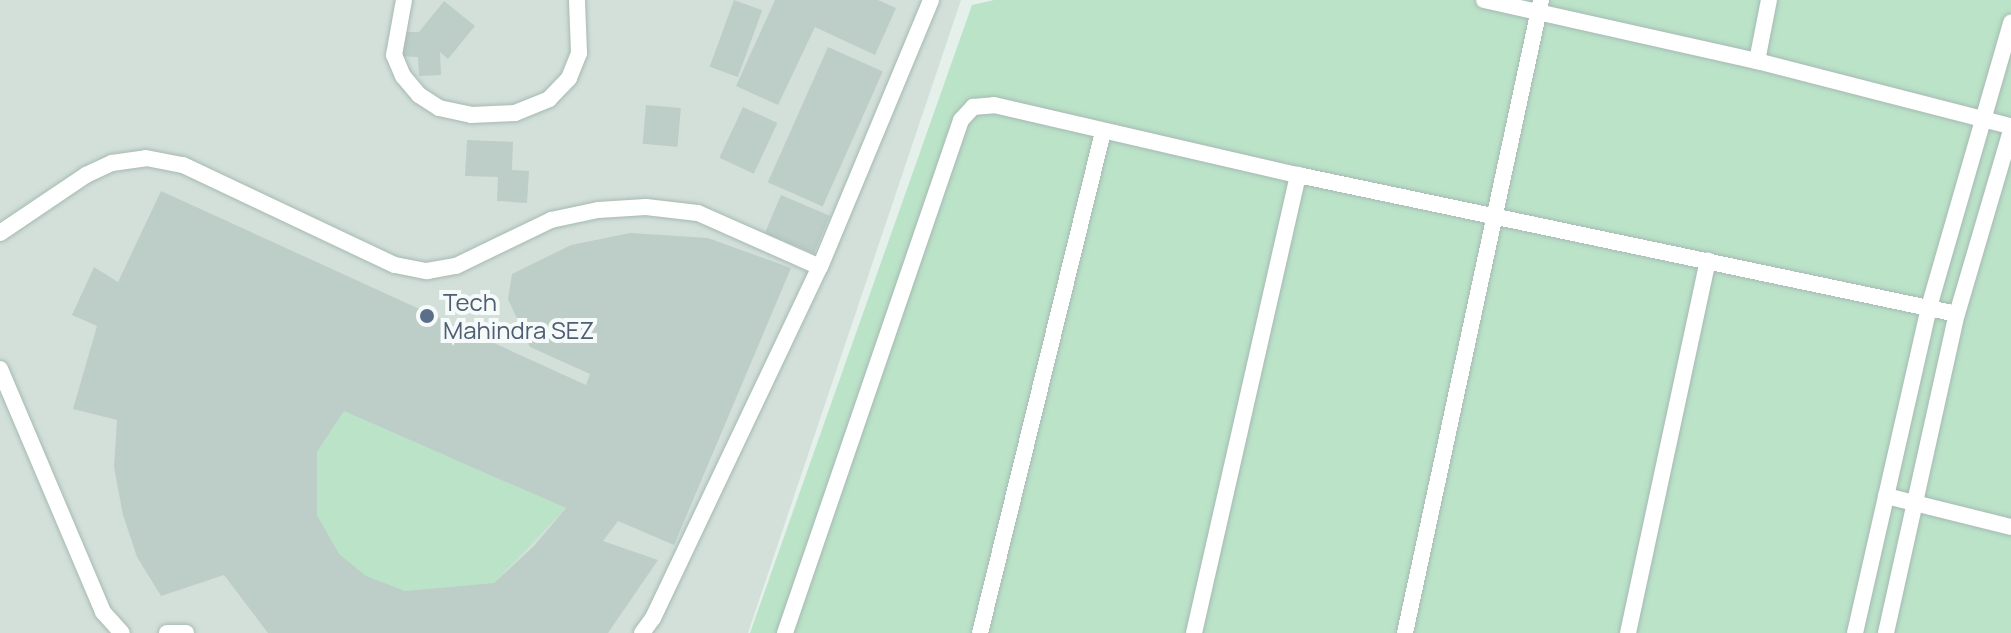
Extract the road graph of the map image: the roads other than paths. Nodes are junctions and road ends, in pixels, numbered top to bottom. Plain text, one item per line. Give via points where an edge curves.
1 (404, 0) edge
2 (577, 0) edge
3 (931, 0) edge
4 (1484, 0) edge
5 (1769, 0) edge
6 (1540, 5) edge
7 (2011, 23) edge
8 (1757, 61) junction
9 (1983, 118) junction
10 (2011, 128) edge
11 (1103, 132) junction
12 (1298, 175) junction
13 (1495, 215) junction
14 (0, 233) edge
15 (1708, 261) junction
16 (820, 267) junction
17 (1929, 307) junction
18 (1957, 314) junction
19 (0, 369) edge
20 (1886, 496) junction
21 (1915, 503) junction
22 (2011, 527) edge
23 (122, 633) edge
24 (167, 633) edge
25 (186, 633) edge
26 (642, 633) edge
27 (785, 633) edge
28 (980, 633) edge
29 (1194, 633) edge
30 (1405, 633) edge
31 (1628, 633) edge
32 (1855, 633) edge
33 (1886, 633) edge

1 - 2 lane via 394,55 403,76 439,108 471,115 515,113 549,99 569,78 579,53
3 - 16 lane
4 - 6 lane
5 - 8 lane
6 - 8 lane
6 - 13 lane
7 - 9 lane
8 - 9 lane
9 - 10 lane
9 - 17 lane
10 - 18 lane
11 - 12 lane
11 - 27 lane via 994,105 973,107 961,120
11 - 28 lane
12 - 13 lane
12 - 29 lane
13 - 15 lane
13 - 30 lane
14 - 16 lane via 86,175 112,163 146,158 183,165 395,265 427,271 456,266 551,220 646,207 698,213
15 - 17 lane
15 - 31 lane
16 - 26 lane
17 - 18 lane
17 - 20 lane
18 - 21 lane
19 - 23 lane via 103,612
20 - 21 lane
20 - 32 lane
21 - 22 lane
21 - 33 lane
24 - 25 lane

